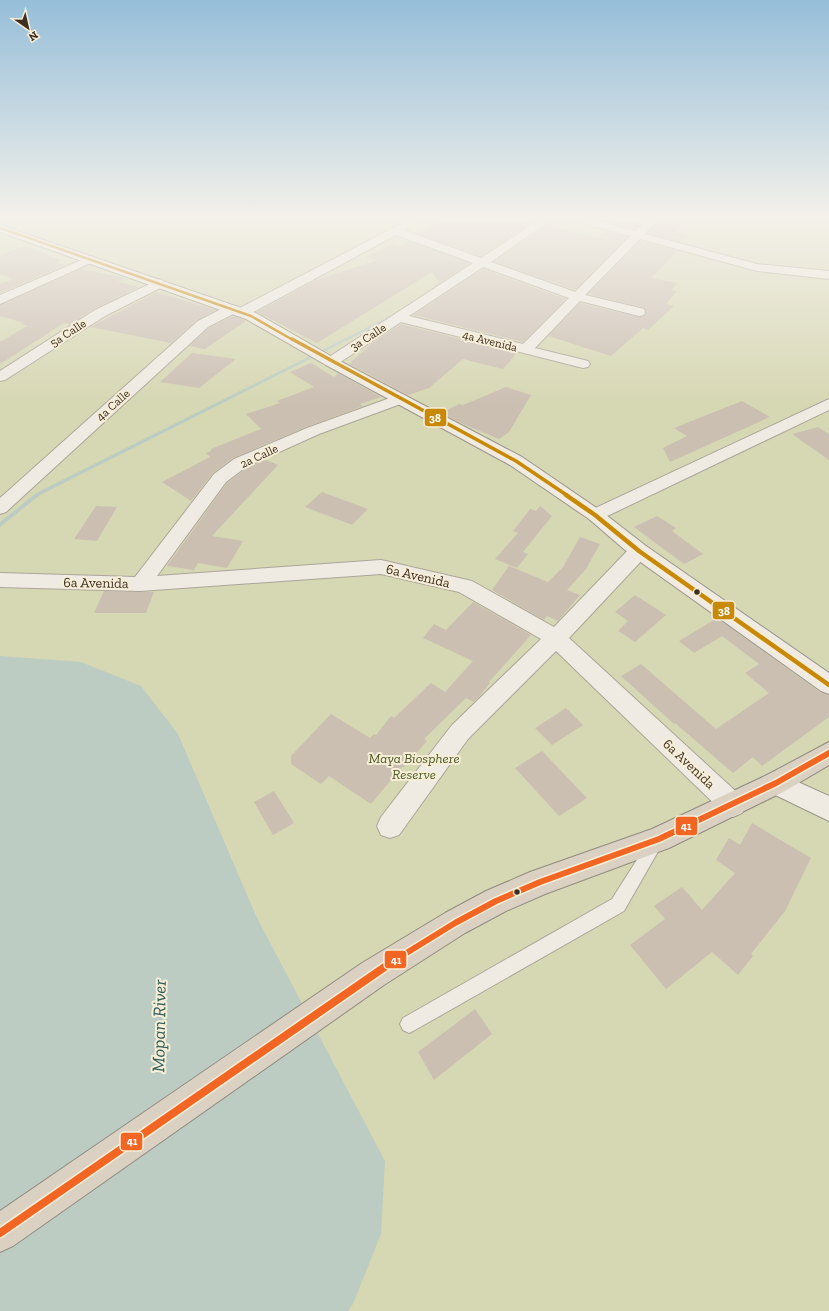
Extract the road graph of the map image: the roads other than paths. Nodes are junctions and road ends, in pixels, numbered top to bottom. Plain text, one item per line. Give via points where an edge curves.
1 (41, 281) edge
2 (155, 281) edge
3 (295, 281) edge
4 (453, 281) edge
5 (534, 281) edge
6 (592, 281) edge
7 (160, 283) junction
8 (577, 297) junction
9 (0, 300) edge
10 (236, 311) junction
11 (639, 312) dead end
12 (398, 317) junction
13 (525, 350) junction
14 (331, 362) junction
15 (583, 364) dead end
16 (0, 377) edge
17 (401, 399) junction
18 (829, 404) edge
19 (0, 508) edge
20 (596, 515) junction
21 (639, 551) junction
22 (0, 580) edge
23 (140, 584) junction
24 (556, 638) junction
25 (829, 685) edge
26 (829, 752) edge
27 (776, 783) junction
28 (733, 804) junction
29 (829, 809) edge
30 (390, 826) dead end
31 (659, 839) junction
32 (409, 1024) dead end
33 (0, 1234) edge

1 - 9 street
2 - 7 street
3 - 10 street, 4a Calle
4 - 12 street, 3a Calle
5 - 8 street
6 - 8 street
7 - 10 street
7 - 16 street, 5a Calle via 100,313
8 - 11 street
8 - 13 street
10 - 14 street via 251,316
10 - 19 street, 4a Calle via 203,324
12 - 13 street, 4a Avenida
12 - 14 street, 3a Calle
13 - 15 street, 4a Avenida
14 - 17 street
17 - 20 street via 516,461
17 - 23 street, 2a Calle via 313,431 240,463 220,478
18 - 20 street
20 - 21 street
21 - 24 street
21 - 25 street
22 - 23 street, 6a Avenida
23 - 24 street, 6a Avenida via 380,567 465,586
24 - 28 street, 6a Avenida
24 - 30 street via 460,732
26 - 27 highway
27 - 28 highway
27 - 29 street
28 - 31 highway
31 - 32 lane via 618,905
31 - 33 highway via 540,882 496,901 455,923 373,974

